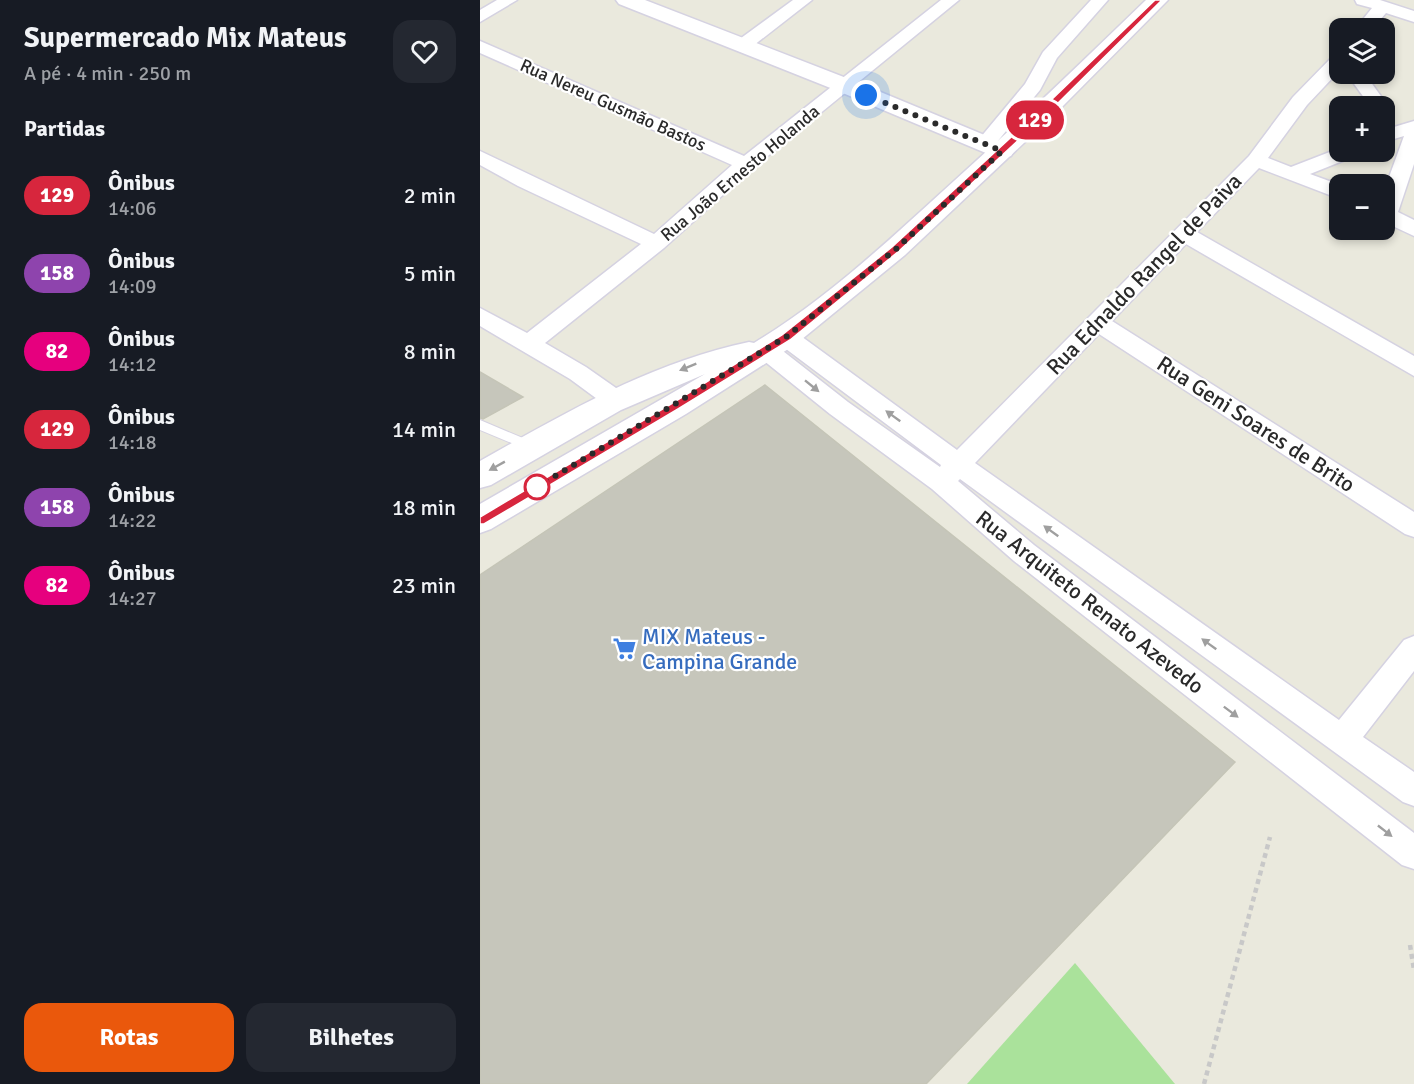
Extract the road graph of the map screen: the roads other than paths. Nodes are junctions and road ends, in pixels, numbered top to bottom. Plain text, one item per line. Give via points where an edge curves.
1 (508, 0) edge
2 (804, 0) edge
3 (951, 0) edge
4 (1101, 0) edge
5 (1158, 0) edge
6 (1363, 0) edge
7 (639, 2) edge
8 (1382, 7) junction
9 (480, 17) edge
10 (1414, 17) edge
11 (1373, 18) edge
12 (743, 45) junction
13 (480, 46) edge
14 (1329, 70) edge
15 (846, 86) junction
16 (1399, 128) edge
17 (993, 147) junction
18 (480, 157) edge
19 (1329, 159) edge
20 (1256, 160) junction
21 (746, 164) junction
22 (1291, 174) junction
23 (1392, 174) edge
24 (1329, 189) edge
25 (1395, 218) edge
26 (1414, 228) edge
27 (1184, 234) junction
28 (656, 243) junction
29 (480, 316) edge
30 (1097, 322) junction
31 (776, 343) junction
32 (528, 344) junction
33 (1414, 367) edge
34 (617, 401) junction
35 (480, 425) edge
36 (533, 447) junction
37 (950, 474) junction
38 (480, 476) edge
39 (480, 520) edge
40 (1414, 526) edge
41 (1414, 649) edge
42 (1342, 740) junction
43 (1414, 791) edge
44 (1414, 853) edge

1 - 9 street
2 - 12 street
3 - 15 street, Rua João Ernesto Holanda
4 - 17 street via 1049,56
5 - 17 main road
6 - 8 street
7 - 12 main road
8 - 10 street
8 - 11 street
12 - 15 main road
13 - 21 street, Rua Nereu Gusmão Bastos
14 - 20 street, Rua Ednaldo Rangel de Paiva via 1300,100
15 - 17 main road
15 - 21 street, Rua João Ernesto Holanda
16 - 23 street
17 - 31 main road via 896,249
18 - 28 street
19 - 22 street
20 - 22 street
20 - 27 street, Rua Ednaldo Rangel de Paiva
21 - 28 street, Rua João Ernesto Holanda
22 - 24 street
25 - 26 street
27 - 30 street, Rua Ednaldo Rangel de Paiva
27 - 33 street
28 - 32 street, Rua João Ernesto Holanda
29 - 32 street
30 - 37 street, Rua Ednaldo Rangel de Paiva
30 - 40 street, Rua Geni Soares de Brito
31 -> 34 main road via 706,360
31 - 37 street, Rua Arquiteto Renato Azevedo via 839,408
31 - 39 main road
32 - 34 street
34 - 36 main road
35 - 36 lane
36 -> 38 main road
42 -> 37 street, Rua Arquiteto Renato Azevedo
37 -> 44 street, Rua Arquiteto Renato Azevedo via 1024,554
41 - 42 street
42 - 43 street, Rua Arquiteto Renato Azevedo

